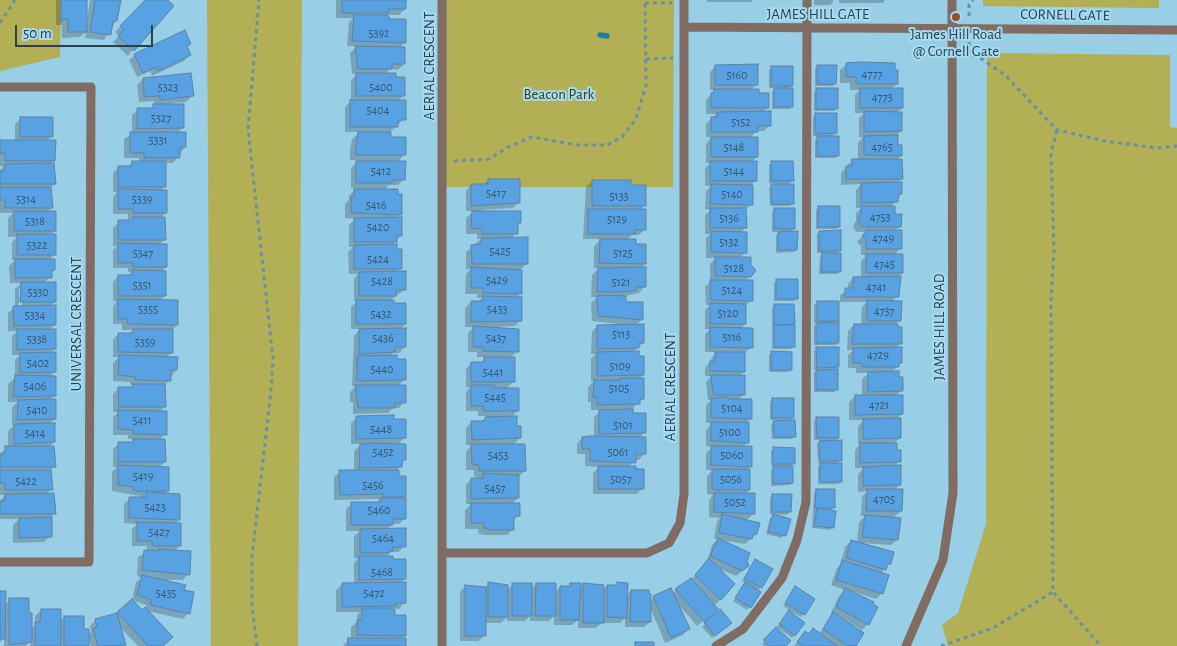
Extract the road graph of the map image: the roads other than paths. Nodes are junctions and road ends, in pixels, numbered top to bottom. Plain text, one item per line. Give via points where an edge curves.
1 (442, 0) edge
2 (808, 0) edge
3 (952, 0) edge
4 (684, 1) edge
5 (684, 27) junction
6 (807, 28) junction
7 (952, 28) junction
8 (1177, 30) edge
9 (0, 87) edge
10 (443, 553) junction
11 (0, 562) edge
12 (442, 646) edge
13 (716, 646) edge
14 (906, 646) edge

1 - 10 street, AERIAL CRESCENT
2 - 6 street
3 - 7 street, JAMES HILL ROAD
4 - 5 street, AERIAL CRESCENT
5 - 6 street, JAMES HILL GATE
5 - 10 street, AERIAL CRESCENT via 684,494 680,523 669,543 647,553
6 - 7 street, JAMES HILL GATE
6 - 13 street via 806,502 797,540 782,578 743,629
7 - 8 street, CORNELL GATE
7 - 14 street, JAMES HILL ROAD via 953,493 943,560
9 - 11 street, UNIVERSAL CRESCENT via 90,87 90,107 89,562
10 - 12 street, AERIAL CRESCENT

